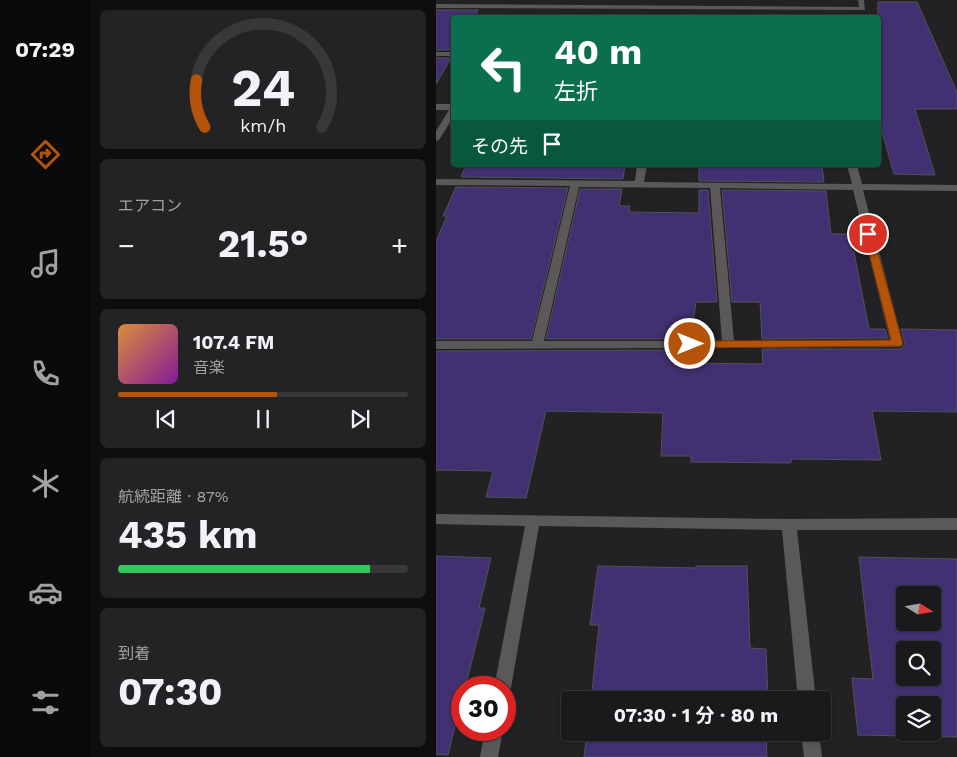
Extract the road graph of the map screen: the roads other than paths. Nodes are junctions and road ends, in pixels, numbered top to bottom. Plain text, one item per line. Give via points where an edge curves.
1 (861, 0) edge
2 (504, 4) edge
3 (436, 6) edge
4 (665, 8) junction
5 (664, 15) edge
6 (436, 54) edge
7 (451, 54) edge
8 (436, 107) edge
9 (451, 107) edge
10 (451, 112) edge
11 (436, 138) edge
12 (642, 167) edge
13 (852, 167) edge
14 (436, 182) edge
15 (575, 184) junction
16 (639, 184) junction
17 (715, 185) junction
18 (856, 187) junction
19 (957, 188) edge
20 (728, 344) junction
21 (436, 345) edge
22 (537, 345) junction
23 (436, 519) edge
24 (533, 520) junction
25 (957, 524) edge
26 (790, 525) junction
27 (504, 676) edge
28 (806, 691) edge
29 (492, 741) edge
30 (811, 741) edge
31 (489, 757) edge
32 (813, 757) edge

1 - 4 street via 863,9
2 - 3 street
2 - 4 street
4 - 5 street
6 - 7 street
8 - 9 street
10 - 11 street
12 - 16 street
13 - 18 street
14 - 15 street
15 - 16 street
15 - 22 street
16 - 17 street
17 - 18 street
17 - 20 street
18 - 19 street
18 - 20 street via 897,344
20 - 22 street
21 - 22 street
23 - 24 street
24 - 26 street
24 - 27 street
25 - 26 street
26 - 28 street
29 - 31 street
30 - 32 street

